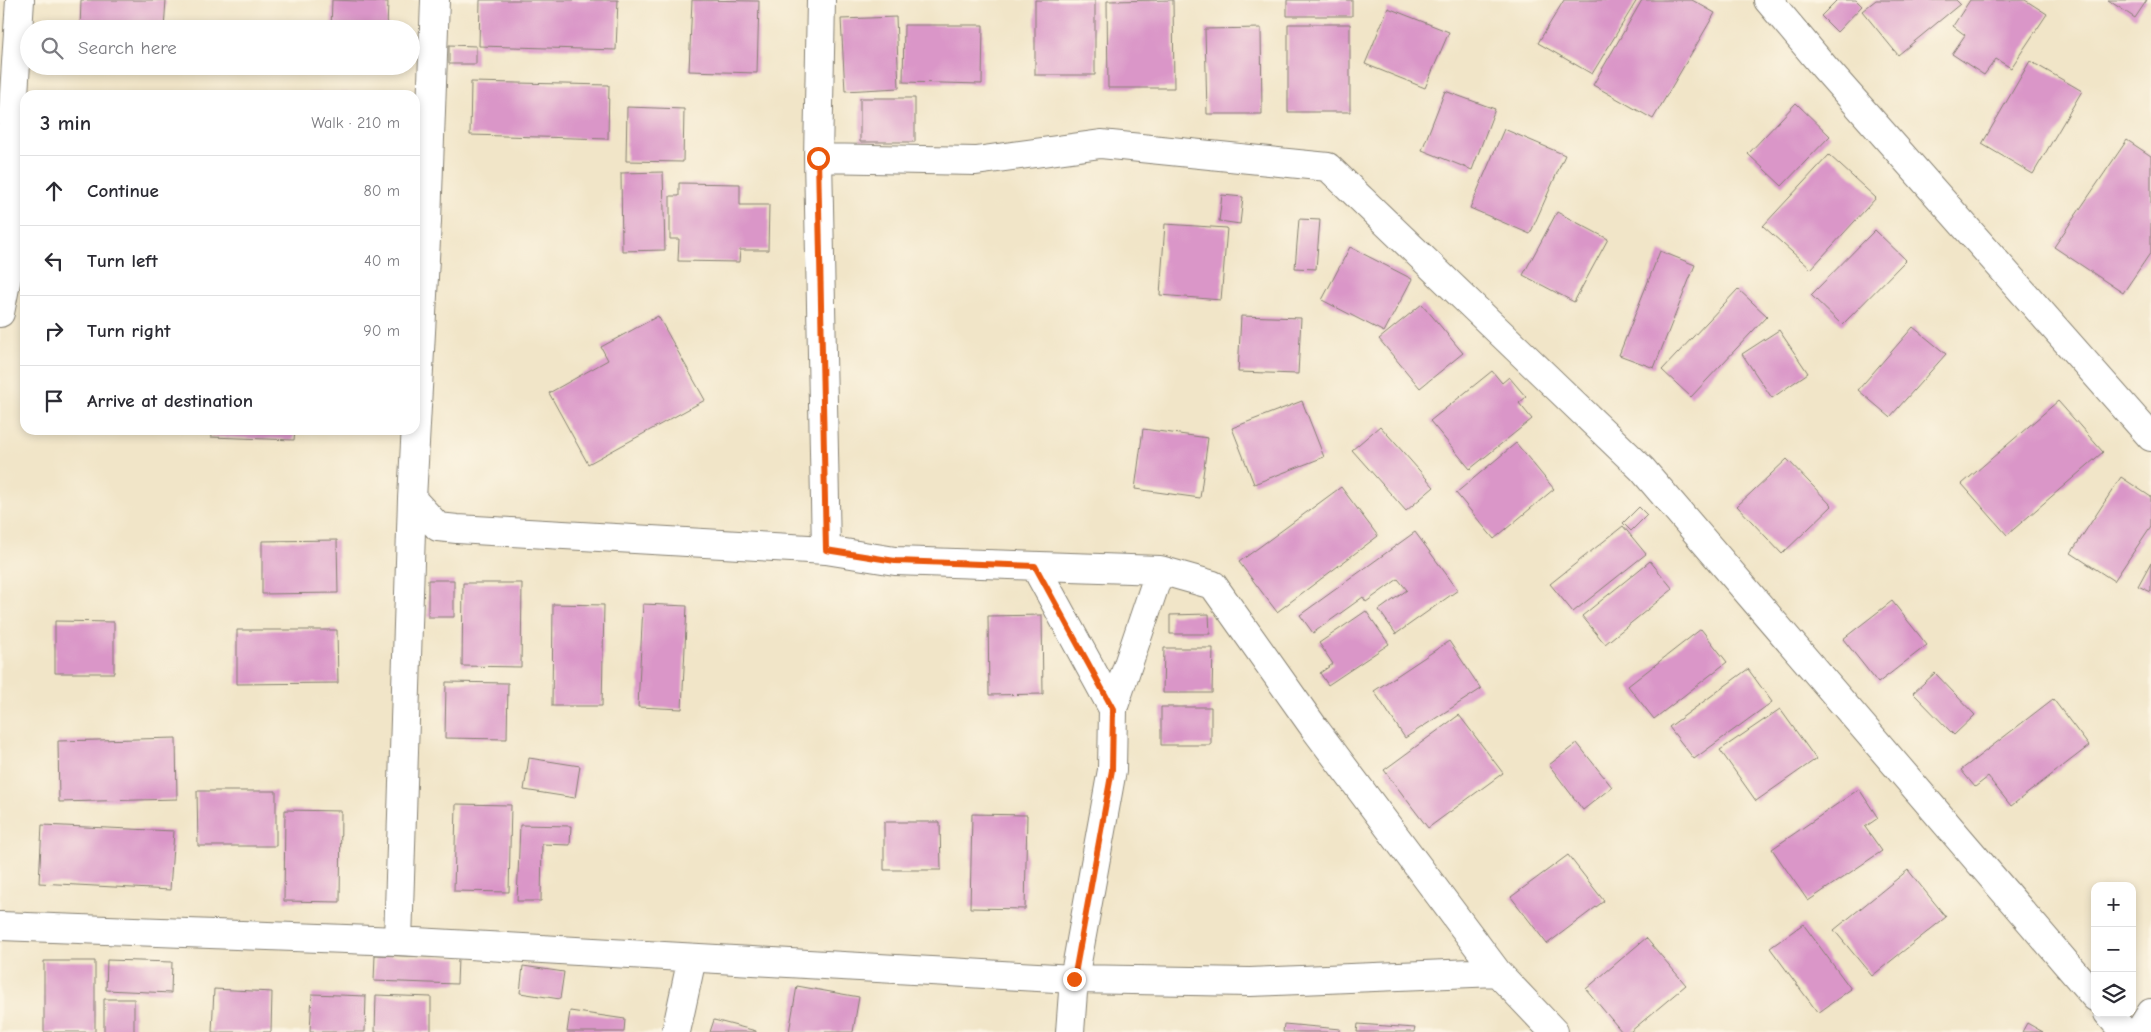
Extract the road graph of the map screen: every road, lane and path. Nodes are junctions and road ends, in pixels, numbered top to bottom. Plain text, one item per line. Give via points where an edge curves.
1 (20, 0) edge
2 (434, 0) edge
3 (821, 0) edge
4 (1768, 0) edge
5 (818, 158) junction
6 (0, 313) edge
7 (420, 351) edge
8 (415, 435) edge
9 (2151, 437) edge
10 (412, 499) junction
11 (826, 550) junction
12 (1035, 566) junction
13 (1160, 570) junction
14 (1113, 709) junction
15 (0, 926) edge
16 (398, 942) junction
17 (692, 958) junction
18 (1497, 972) junction
19 (1074, 979) junction
20 (2091, 992) edge
21 (2151, 1012) edge
22 (2111, 1017) edge
23 (676, 1032) edge
24 (1070, 1032) edge
25 (1554, 1032) edge
26 (2124, 1032) edge
27 (2139, 1032) edge

1 - 6 street via 12,126 9,267
2 - 7 street
3 - 5 street
4 - 9 street
5 - 11 street
5 - 20 street via 976,161 1101,144 1328,166 1642,469
8 - 10 street
10 - 11 street via 438,527 457,530
10 - 16 street
11 - 12 street via 895,561
12 - 13 street
12 - 14 street
13 - 14 street
13 - 18 street via 1213,585 1315,729
14 - 19 street via 1112,770
15 - 16 street
16 - 17 street
17 - 19 street
17 - 23 street
18 - 19 street via 1250,982
18 - 25 street
19 - 24 street
21 - 27 street
22 - 26 street

